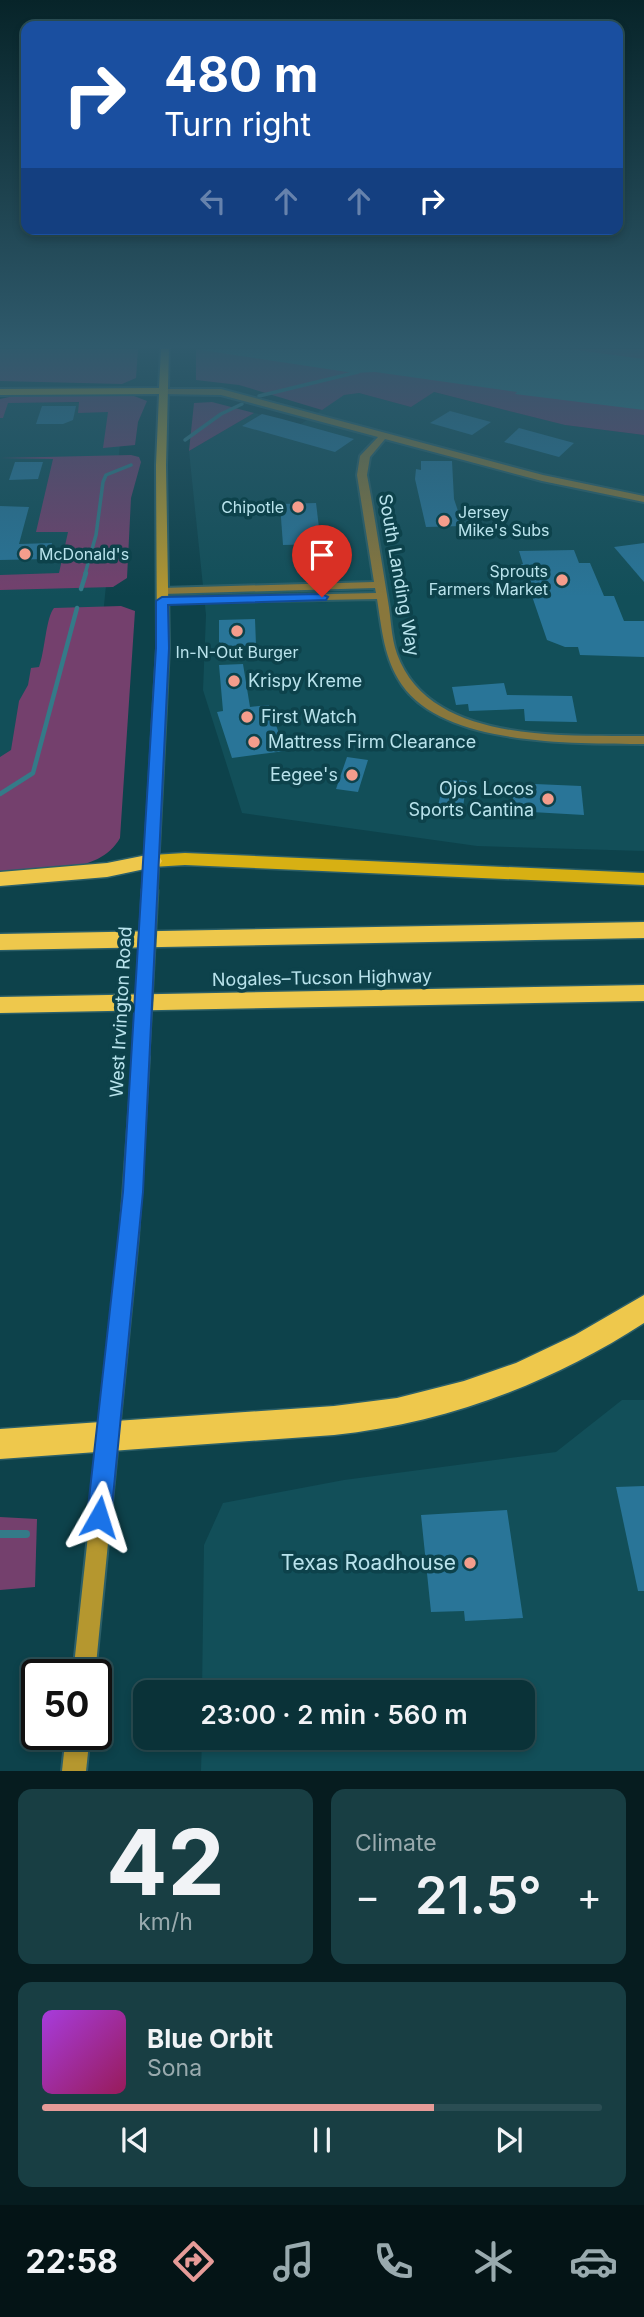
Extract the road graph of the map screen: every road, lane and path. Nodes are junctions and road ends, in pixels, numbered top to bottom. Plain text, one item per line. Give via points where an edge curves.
1 (162, 432) edge
2 (367, 432) edge
3 (383, 436) junction
4 (644, 499) edge
5 (381, 590) junction
6 (162, 596) junction
7 (644, 740) edge
8 (152, 861) junction
9 (0, 878) edge
10 (644, 879) edge
11 (644, 930) edge
12 (0, 942) edge
13 (644, 993) edge
14 (0, 1006) edge
15 (644, 1308) edge
16 (107, 1439) junction
17 (0, 1444) edge
18 (85, 1659) edge
19 (76, 1750) edge
20 (74, 1771) edge

1 - 6 main road, West Irvington Road
2 - 3 street
3 - 4 street via 550,480
3 - 5 street, South Landing Way via 362,465
5 - 6 street
5 - 7 street, South Landing Way via 392,655 401,673 411,690 447,714 498,732
6 - 8 main road, West Irvington Road
8 - 9 highway via 107,870
8 - 10 main road
8 - 16 main road, West Irvington Road, bridge via 133,1192
11 - 12 highway
13 - 14 highway, Nogales–Tucson Highway
15 - 16 highway via 540,1369 478,1393 395,1412
16 - 17 highway
16 - 18 main road, West Irvington Road
19 - 20 main road

